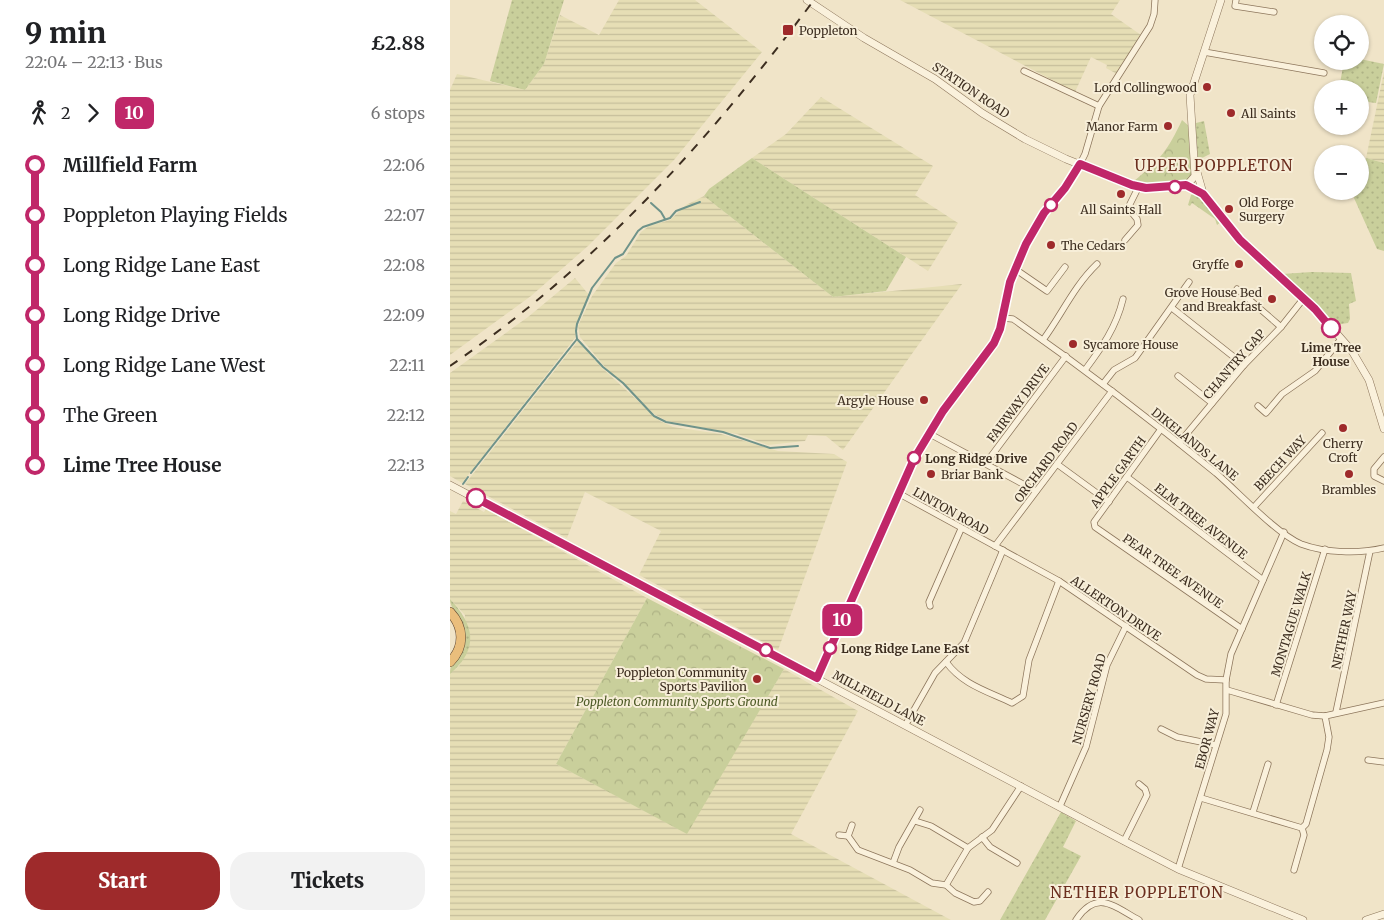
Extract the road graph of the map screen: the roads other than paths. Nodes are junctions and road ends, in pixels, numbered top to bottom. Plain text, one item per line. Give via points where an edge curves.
1 (807, 0) edge
2 (1155, 0) edge
3 (1221, 0) edge
4 (1236, 0) edge
5 (1274, 12) dead end
6 (1204, 52) junction
7 (1024, 71) dead end
8 (1324, 73) dead end
9 (1099, 106) junction
10 (1080, 164) junction
11 (1196, 170) junction
12 (1186, 185) junction
13 (1139, 186) junction
14 (1203, 194) junction
15 (1125, 240) dead end
16 (1097, 264) dead end
17 (1065, 267) dead end
18 (1015, 269) junction
19 (1189, 282) dead end
20 (1237, 289) dead end
21 (1304, 298) junction
22 (1123, 299) dead end
23 (1172, 308) junction
24 (1003, 318) junction
25 (1280, 327) junction
26 (1341, 339) junction
27 (1043, 340) junction
28 (1066, 356) junction
29 (1244, 364) junction
30 (1085, 370) junction
31 (1178, 376) dead end
32 (1103, 384) junction
33 (1112, 391) junction
34 (1212, 403) junction
35 (1258, 406) dead end
36 (1161, 429) junction
37 (1384, 429) edge
38 (928, 433) junction
39 (1322, 433) dead end
40 (1179, 443) junction
41 (1384, 457) edge
42 (986, 463) junction
43 (1057, 464) junction
44 (1127, 477) junction
45 (1384, 481) edge
46 (450, 485) edge
47 (1036, 491) junction
48 (898, 493) junction
49 (1109, 502) junction
50 (1254, 506) junction
51 (1095, 527) joint
52 (961, 529) junction
53 (1284, 532) junction
54 (995, 546) junction
55 (1384, 548) edge
56 (1325, 549) junction
57 (1004, 550) junction
58 (1370, 551) junction
59 (1263, 580) junction
60 (1059, 581) junction
61 (930, 606) dead end
62 (450, 612) edge
63 (1126, 626) junction
64 (1242, 630) junction
65 (450, 662) edge
66 (946, 662) junction
67 (817, 678) junction
68 (1226, 680) junction
69 (1227, 690) junction
70 (1384, 703) edge
71 (1276, 705) junction
72 (1336, 712) junction
73 (1325, 716) junction
74 (906, 724) junction
75 (1161, 729) dead end
76 (1216, 745) junction
77 (1368, 760) dead end
78 (1384, 762) edge
79 (1268, 764) dead end
80 (1139, 784) dead end
81 (1021, 786) junction
82 (1201, 798) junction
83 (1060, 806) junction
84 (920, 810) dead end
85 (1253, 812) junction
86 (915, 821) junction
87 (852, 825) dead end
88 (1302, 828) junction
89 (838, 835) dead end
90 (848, 836) junction
91 (982, 837) junction
92 (1124, 841) junction
93 (968, 848) junction
94 (893, 863) junction
95 (1017, 863) dead end
96 (1178, 869) junction
97 (1294, 870) dead end
98 (946, 885) junction
99 (988, 892) dead end
100 (1384, 914) edge
101 (1076, 920) edge
102 (1139, 920) edge
103 (1303, 920) edge
104 (1366, 920) edge

1 - 10 street, STATION ROAD via 864,38 935,78 982,113 1025,139
2 - 9 street via 1150,26
3 - 6 street
4 - 5 street via 1235,6
6 - 8 street
6 - 11 street via 1190,95
7 - 9 street
9 - 10 street
10 - 13 street, STATION ROAD
10 - 18 street via 1032,232
11 - 12 street via 1192,181
11 - 14 street
12 - 13 street, STATION ROAD
12 - 14 street
13 - 15 street via 1128,208 1138,225
14 - 21 street via 1240,240
16 - 27 street via 1081,279
17 - 18 street via 1047,291
18 - 24 street
19 - 23 street
20 - 25 street
21 - 25 street, CHANTRY GAP
21 - 26 street
22 - 30 street via 1109,338
23 - 29 street
23 - 32 street via 1135,358 1114,370
24 - 27 street, DIKELANDS LANE via 1013,319
24 - 38 street via 994,343
25 - 29 street, CHANTRY GAP
26 - 35 street via 1315,371 1282,394 1266,413
26 - 37 street via 1365,371
27 - 28 street, DIKELANDS LANE
28 - 30 street, DIKELANDS LANE
28 - 42 street, FAIRWAY DRIVE
29 - 34 street, CHANTRY GAP
30 - 32 street, DIKELANDS LANE
31 - 34 street
32 - 33 street, DIKELANDS LANE
33 - 36 street, DIKELANDS LANE
33 - 43 street, ORCHARD ROAD
34 - 40 street, CHANTRY GAP
36 - 40 street, DIKELANDS LANE
36 - 44 street, APPLE GARTH
38 - 42 street
38 - 48 street
39 - 50 street, BEECH WAY
40 - 50 street, DIKELANDS LANE
41 - 45 street via 1374,469 1374,476
42 - 47 street
43 - 47 street, ORCHARD ROAD
43 - 49 street
44 - 49 street, APPLE GARTH
44 - 59 street, ELM TREE AVENUE
46 - 67 street, MILLFIELD LANE
47 - 54 street, ORCHARD ROAD
48 - 52 street, LINTON ROAD
48 - 67 street
49 - 51 street, APPLE GARTH via 1094,522
50 - 53 street, DIKELANDS LANE
51 - 64 street, PEAR TREE AVENUE
52 - 54 street, LINTON ROAD
52 - 61 street
53 - 56 street, DIKELANDS LANE via 1301,544
53 - 59 street, EBOR WAY
54 - 57 street, ALLERTON DRIVE
55 - 58 street, DIKELANDS LANE
56 - 58 street, DIKELANDS LANE
56 - 71 street, MONTAGUE WALK
57 - 60 street, ALLERTON DRIVE
57 - 66 street via 964,643
58 - 72 street, NETHER WAY
59 - 64 street, EBOR WAY
60 - 63 street, ALLERTON DRIVE
60 - 66 street via 1029,660 1023,696 1018,701 1012,703 965,682
62 - 65 highway via 458,623 461,636 459,650
63 - 68 street, ALLERTON DRIVE via 1197,676
63 - 83 street, NURSERY ROAD via 1107,665 1086,747
64 - 68 street, EBOR WAY via 1231,654
66 - 74 street via 935,672
67 - 74 street, MILLFIELD LANE
68 - 69 street, EBOR WAY
69 - 71 street
69 - 76 street, EBOR WAY via 1226,714
70 - 72 street
71 - 73 street
72 - 73 street
73 - 88 street via 1329,737 1327,750 1306,824
74 - 81 street, MILLFIELD LANE
75 - 76 street via 1177,737
76 - 82 street, EBOR WAY
77 - 78 street
79 - 85 street
80 - 92 street via 1146,789 1147,795
81 - 83 street, MILLFIELD LANE
81 - 91 street via 1002,818
82 - 85 street
82 - 96 street, EBOR WAY
83 - 92 street, MILLFIELD LANE
84 - 86 street
85 - 88 street
86 - 93 street via 931,826
86 - 94 street
87 - 90 street
88 - 97 street via 1304,835
89 - 90 street
90 - 94 street via 858,850
91 - 93 street
91 - 95 street
92 - 96 street, MILLFIELD LANE
93 - 98 street
94 - 98 street via 932,883
96 - 103 street, MILLFIELD LANE
98 - 99 street via 974,902 980,901
100 - 104 street
101 - 102 street via 1086,906 1098,902 1110,904

